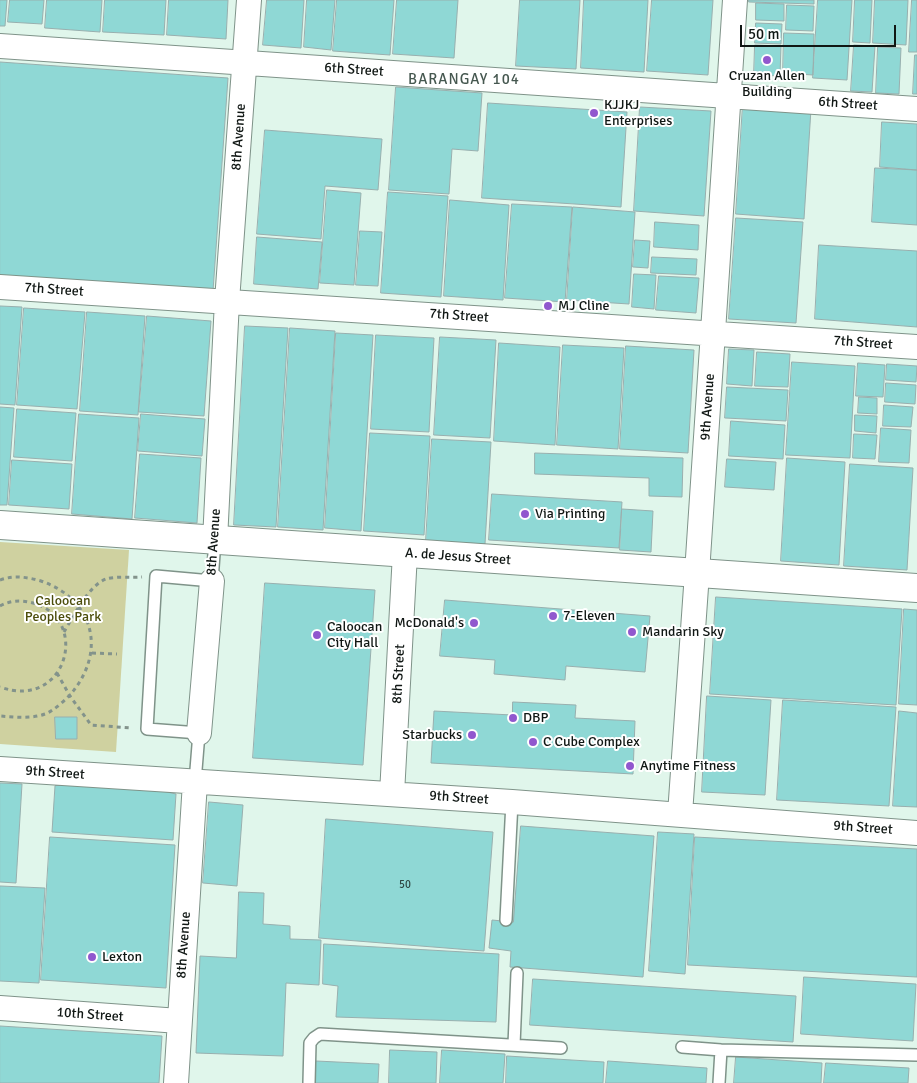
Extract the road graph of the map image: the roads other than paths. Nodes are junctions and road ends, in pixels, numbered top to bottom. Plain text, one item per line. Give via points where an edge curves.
1 (249, 0) edge
2 (735, 0) edge
3 (0, 46) edge
4 (244, 62) junction
5 (728, 96) junction
6 (917, 108) edge
7 (0, 287) edge
8 (227, 301) junction
9 (713, 333) junction
10 (917, 347) edge
11 (0, 525) edge
12 (215, 540) junction
13 (405, 553) junction
14 (697, 573) junction
15 (212, 581) junction
16 (917, 588) edge
17 (199, 733) junction
18 (0, 769) edge
19 (195, 782) junction
20 (392, 794) junction
21 (512, 802) junction
22 (680, 814) junction
23 (917, 833) edge
24 (506, 920) dead end
25 (517, 973) dead end
26 (0, 1008) edge
27 (179, 1021) junction
28 (514, 1046) junction
29 (682, 1047) dead end
30 (561, 1048) dead end
31 (721, 1050) junction
32 (917, 1054) edge
33 (176, 1083) edge
34 (309, 1083) edge
35 (719, 1083) edge

1 - 4 street, 8th Avenue
2 - 5 street, 9th Avenue
3 - 4 street, 6th Street
4 - 5 street, 6th Street
4 - 8 street, 8th Avenue
5 - 6 street, 6th Street
5 - 9 street, 9th Avenue
7 - 8 street, 7th Street
8 - 9 street, 7th Street
8 - 12 street, 8th Avenue
9 - 10 street, 7th Street
9 - 14 street, 9th Avenue
11 - 12 main road, A. de Jesus Street
12 - 13 main road, A. de Jesus Street
12 - 15 lane, 8th Avenue
13 - 14 main road, A. de Jesus Street
13 - 20 street, 8th Street
14 - 16 main road, A. de Jesus Street
14 - 22 street, 9th Avenue
15 - 17 street, 8th Avenue
15 - 17 lane via 156,576 147,729
17 - 19 lane, 8th Avenue
18 - 19 street, 9th Street
19 - 20 street, 9th Street
19 - 27 street, 8th Avenue
20 - 21 street, 9th Street
21 - 22 street, 9th Street
21 - 24 lane
22 - 23 street, 9th Street
25 - 28 lane
26 - 27 street, 10th Street
27 - 33 street, 8th Avenue
28 - 30 lane
28 - 34 lane via 320,1034 310,1043
29 - 31 lane
31 - 32 lane
31 - 35 lane

